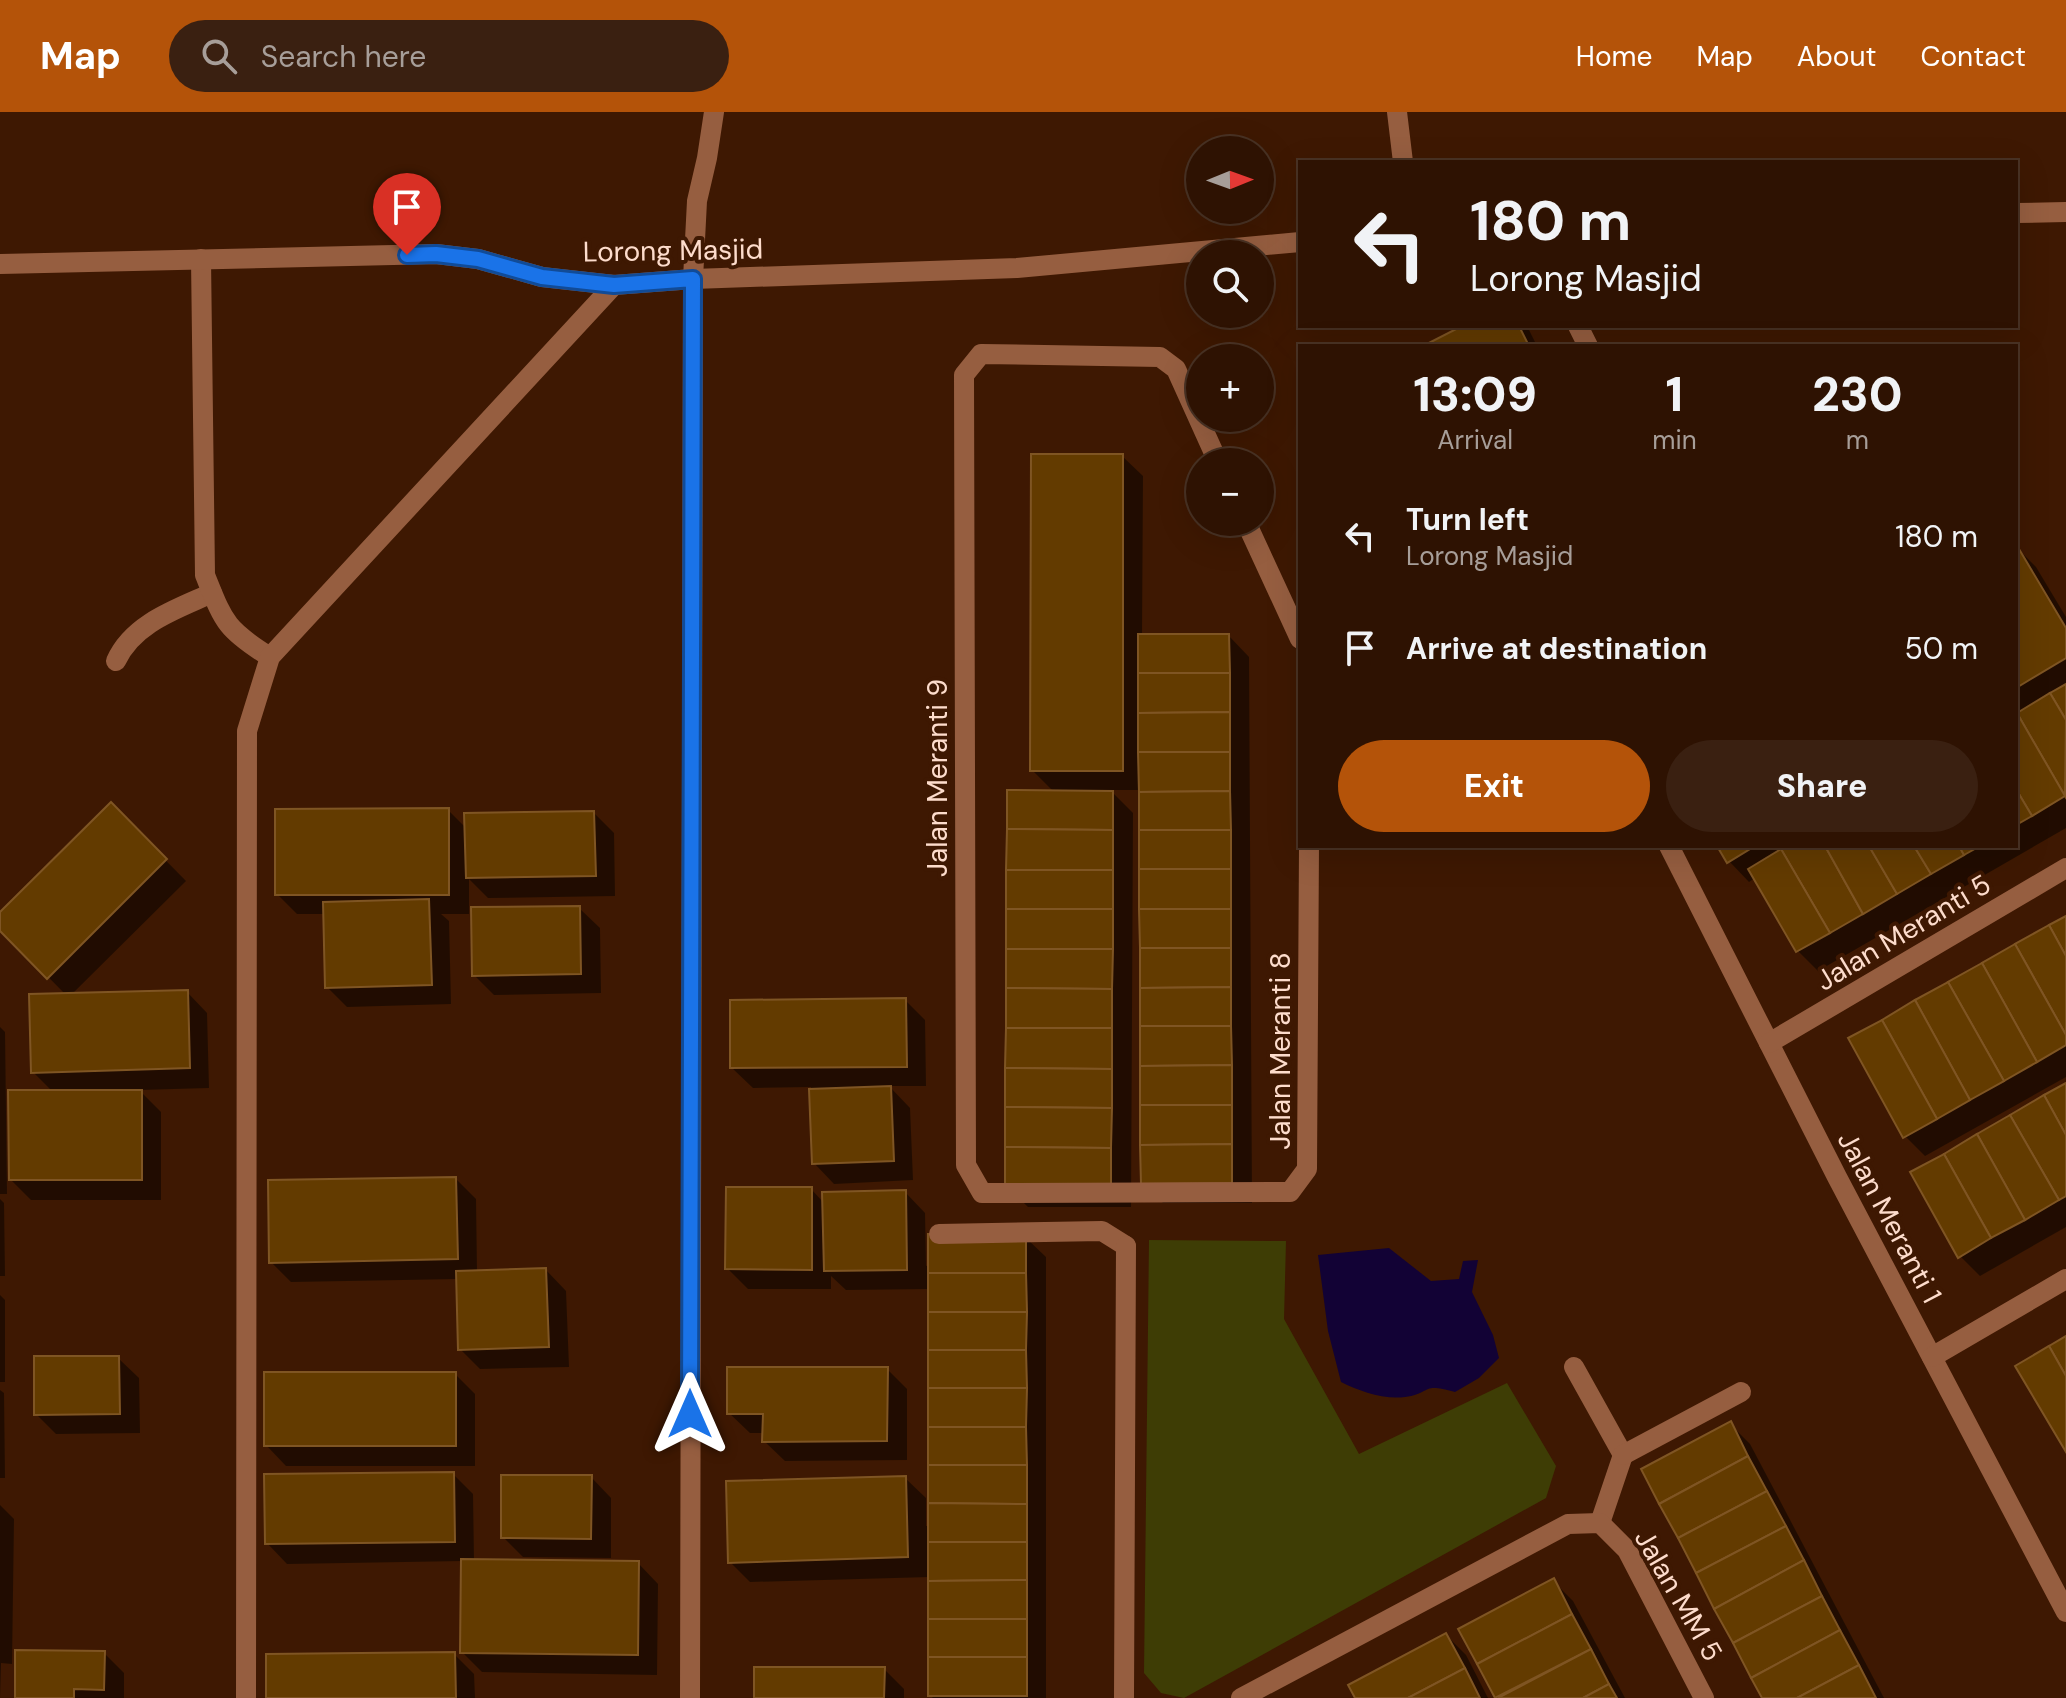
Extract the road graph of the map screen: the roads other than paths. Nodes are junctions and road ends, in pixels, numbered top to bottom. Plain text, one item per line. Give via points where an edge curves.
1 (714, 112) edge
2 (1397, 112) edge
3 (1403, 160) edge
4 (2066, 212) edge
5 (2018, 213) edge
6 (1298, 242) edge
7 (201, 259) junction
8 (0, 264) edge
9 (693, 279) junction
10 (614, 285) junction
11 (1212, 448) edge
12 (1252, 536) edge
13 (212, 593) junction
14 (1298, 635) edge
15 (270, 657) junction
16 (116, 661) dead end
17 (1309, 848) edge
18 (1670, 848) edge
19 (2066, 868) edge
20 (1769, 1043) junction
21 (1136, 1192) joint
22 (939, 1234) dead end
23 (2066, 1279) edge
24 (1932, 1357) junction
25 (1574, 1367) dead end
26 (1741, 1392) dead end
27 (1623, 1455) junction
28 (1600, 1523) junction
29 (2066, 1612) edge
30 (1265, 1693) edge
31 (246, 1698) edge
32 (690, 1698) edge
33 (1124, 1698) edge
34 (1241, 1698) edge
35 (1704, 1698) edge

1 - 9 street via 697,201
2 - 3 street
4 - 5 street
6 - 9 street, Lorong Masjid via 1017,268
7 - 8 street, Lorong Masjid
7 - 10 street, Lorong Masjid via 436,254 478,259 542,277
7 - 13 street via 205,575
9 - 10 street, Lorong Masjid
9 - 32 street
10 - 15 street
11 - 21 street, Jalan Meranti 9 via 1176,369 1160,357 981,354 964,375 966,1165 982,1193
12 - 14 street
13 - 15 street via 223,619 241,639
13 - 16 street via 137,632
15 - 31 street via 247,731
17 - 21 street, Jalan Meranti 8 via 1307,1169 1290,1192
18 - 20 street, Jalan Meranti 1
19 - 20 street, Jalan Meranti 5
20 - 24 street, Jalan Meranti 1
22 - 33 street via 1102,1231 1126,1246
23 - 24 street
24 - 29 street, Jalan Meranti 1
25 - 27 street
26 - 27 street
27 - 28 street
28 - 30 street via 1568,1524
28 - 35 street, Jalan MM 5 via 1627,1550
30 - 34 street

